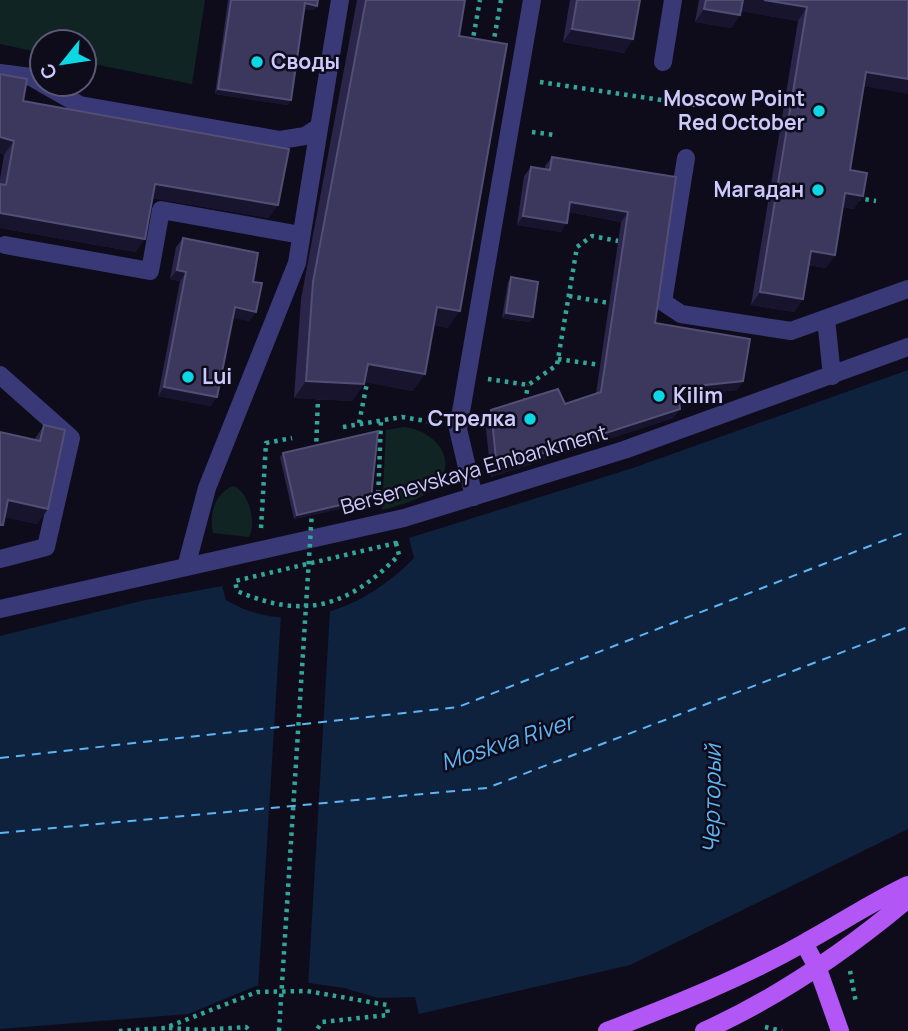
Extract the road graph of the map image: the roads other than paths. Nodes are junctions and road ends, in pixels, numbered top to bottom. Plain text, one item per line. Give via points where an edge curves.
1 (340, 0) edge
2 (532, 0) edge
3 (673, 0) edge
4 (663, 62) dead end
5 (0, 73) edge
6 (28, 76) edge
7 (68, 98) edge
8 (320, 127) junction
9 (686, 158) dead end
10 (302, 235) junction
11 (5, 245) dead end
12 (908, 289) edge
13 (826, 319) junction
14 (908, 347) edge
15 (0, 375) edge
16 (832, 376) junction
17 (474, 497) junction
18 (0, 559) edge
19 (186, 567) junction
20 (0, 609) edge
21 (908, 885) edge
22 (908, 898) edge
23 (804, 943) junction
24 (818, 969) junction
25 (607, 1031) edge
26 (704, 1031) edge
27 (840, 1031) edge

1 - 8 street
2 - 17 street via 458,429
3 - 4 street
5 - 6 street
7 - 8 street via 80,105 281,140 305,136
8 - 10 street
9 - 13 street via 663,302 681,314 791,331
10 - 11 street via 161,210 150,271
10 - 19 street via 293,274 207,488
12 - 13 street
13 - 16 street
14 - 16 street, Bersenevskaya Embankment
15 - 18 street via 71,438 46,547
16 - 17 street, Bersenevskaya Embankment via 624,450
17 - 19 street, Bersenevskaya Embankment via 404,518
19 - 20 street, Bersenevskaya Embankment
21 - 23 main road
22 - 24 main road
23 - 24 main road
23 - 25 main road
24 - 26 main road
24 - 27 main road

